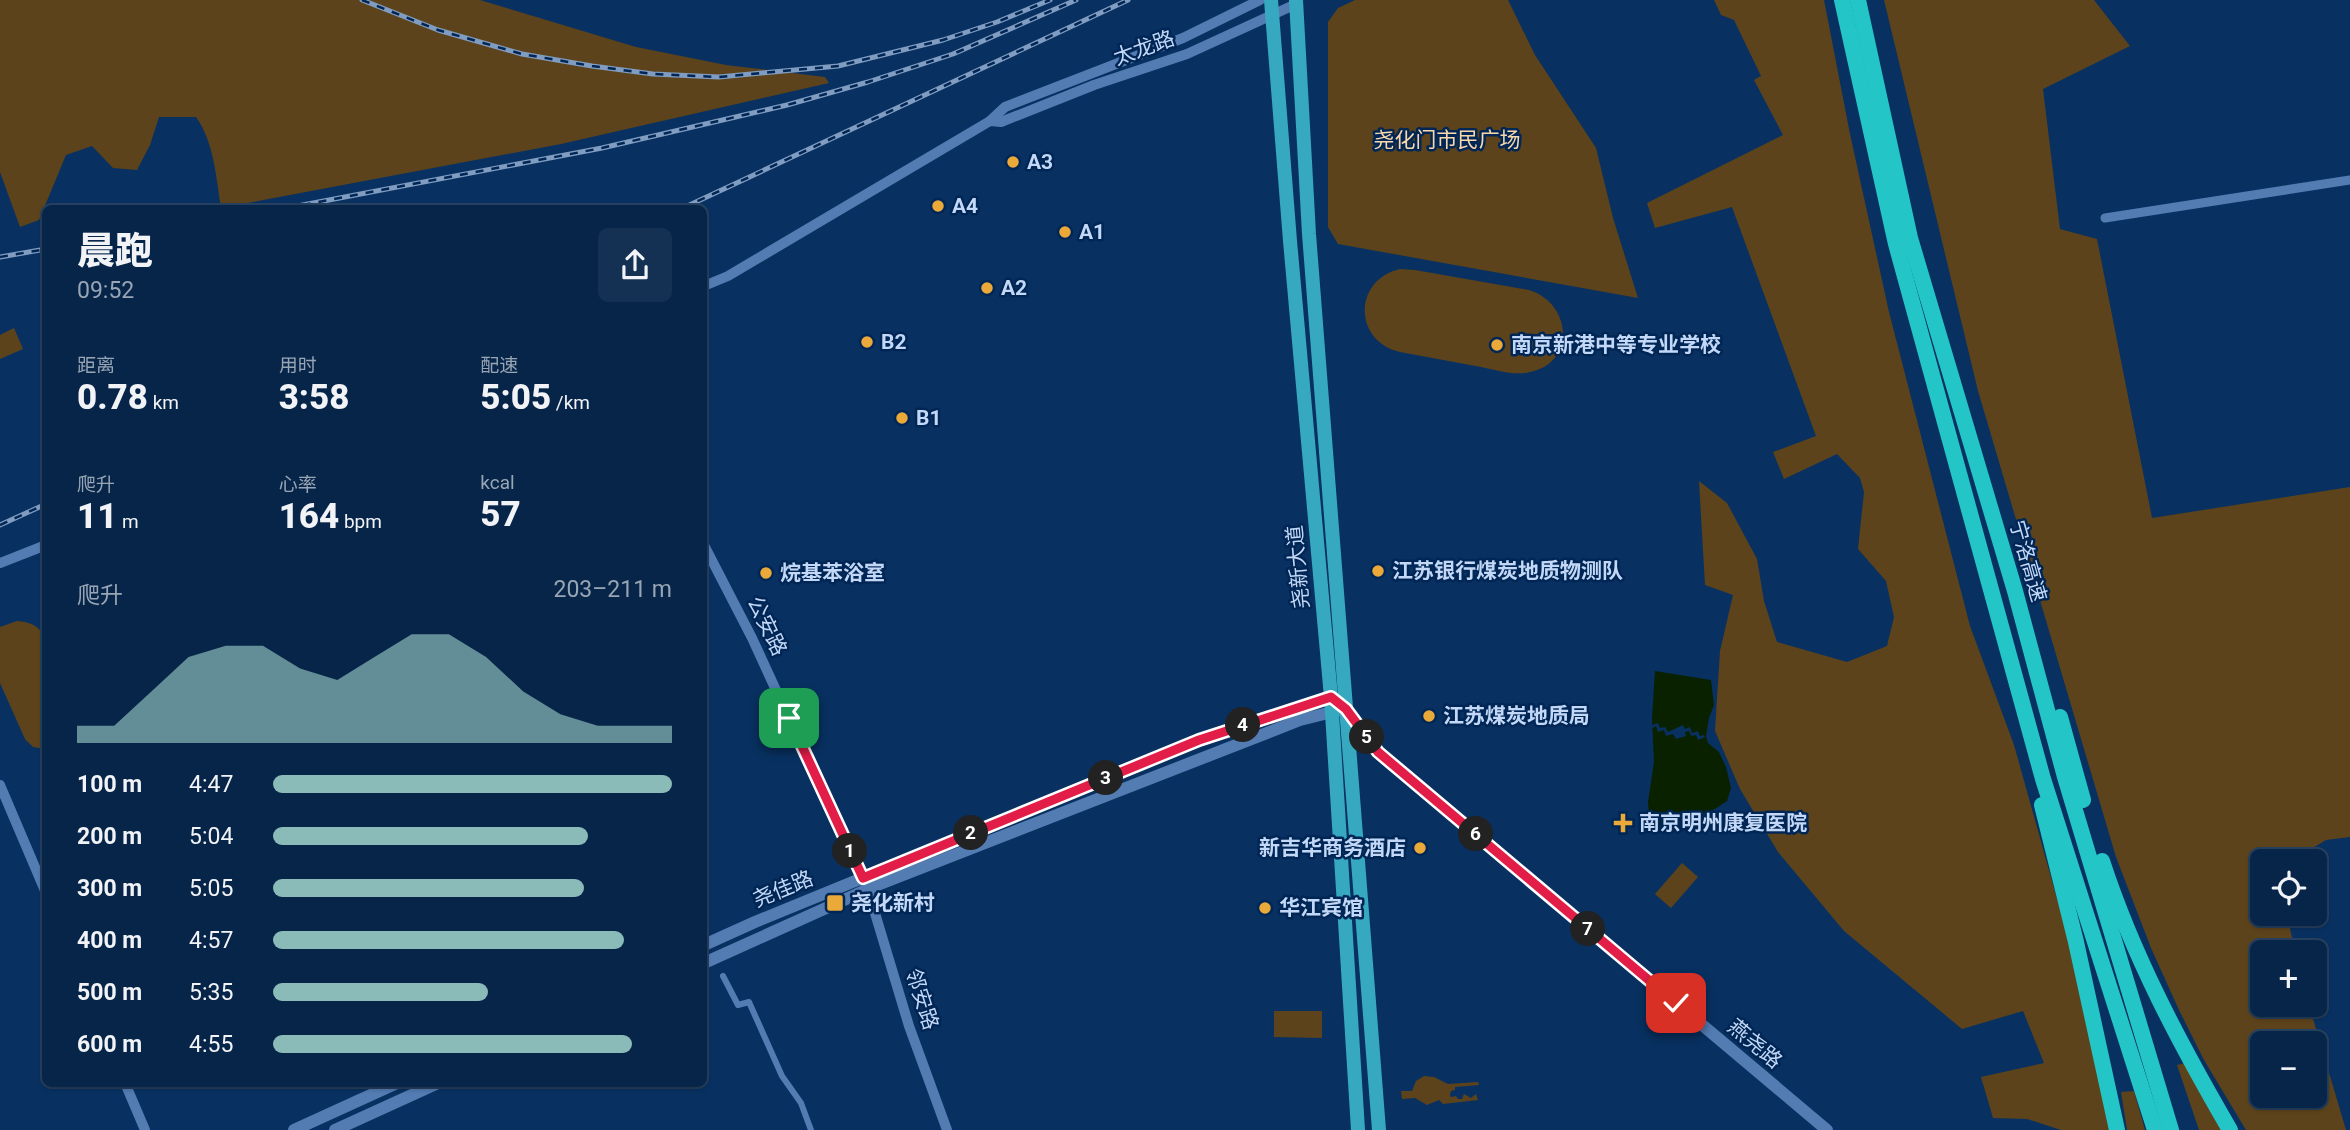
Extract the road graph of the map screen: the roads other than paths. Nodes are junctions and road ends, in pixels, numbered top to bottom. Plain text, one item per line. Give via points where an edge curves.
1 (1260, 0) edge
2 (1842, 0) edge
3 (1858, 0) edge
4 (1300, 1) edge
5 (1271, 7) edge
6 (990, 121) junction
7 (2350, 180) edge
8 (2105, 218) dead end
9 (707, 285) edge
10 (42, 547) edge
11 (707, 551) edge
12 (0, 563) edge
13 (2015, 591) junction
14 (2021, 696) junction
15 (1338, 706) junction
16 (0, 785) edge
17 (42, 884) edge
18 (865, 884) junction
19 (707, 944) edge
20 (707, 962) edge
21 (723, 976) dead end
22 (127, 1087) edge
23 (388, 1087) edge
24 (429, 1087) edge
25 (145, 1130) edge
26 (294, 1130) edge
27 (335, 1130) edge
28 (811, 1130) edge
29 (947, 1130) edge
30 (1358, 1130) edge
31 (1379, 1130) edge
32 (1827, 1130) edge
33 (2117, 1130) edge
34 (2155, 1130) edge
35 (2171, 1130) edge
36 (2230, 1130) edge

1 - 6 street, 太龙路 via 1183,38 1005,107
2 - 14 highway, 宁洛高速 via 1896,244
3 - 13 highway, 宁洛高速 via 1910,238
4 - 5 street, 太龙路
4 - 15 main road, 尧新大道 via 1309,234
5 - 6 street, 太龙路 via 1187,54 1002,122
5 - 15 main road, 尧新大道
6 - 9 street, 太龙路
7 - 8 street
10 - 12 street
11 - 18 street, 公安路
13 - 35 highway, 宁洛高速 via 2065,777
13 - 36 highway via 2062,723 2116,906 2188,1058
14 - 33 highway via 2046,826
14 - 34 highway, 宁洛高速
15 - 18 main road, 尧佳路
15 - 18 main road, 尧佳路 via 1199,740
15 - 30 main road, 尧新大道
15 - 31 main road, 尧新大道
15 - 32 main road, 燕尧路 via 1378,752
16 - 17 street
18 - 19 main road, 尧佳路
18 - 20 main road, 尧佳路
18 - 29 street, 邻安路
21 - 28 street via 737,1005 749,1002
22 - 25 street
23 - 26 main road
24 - 27 main road

